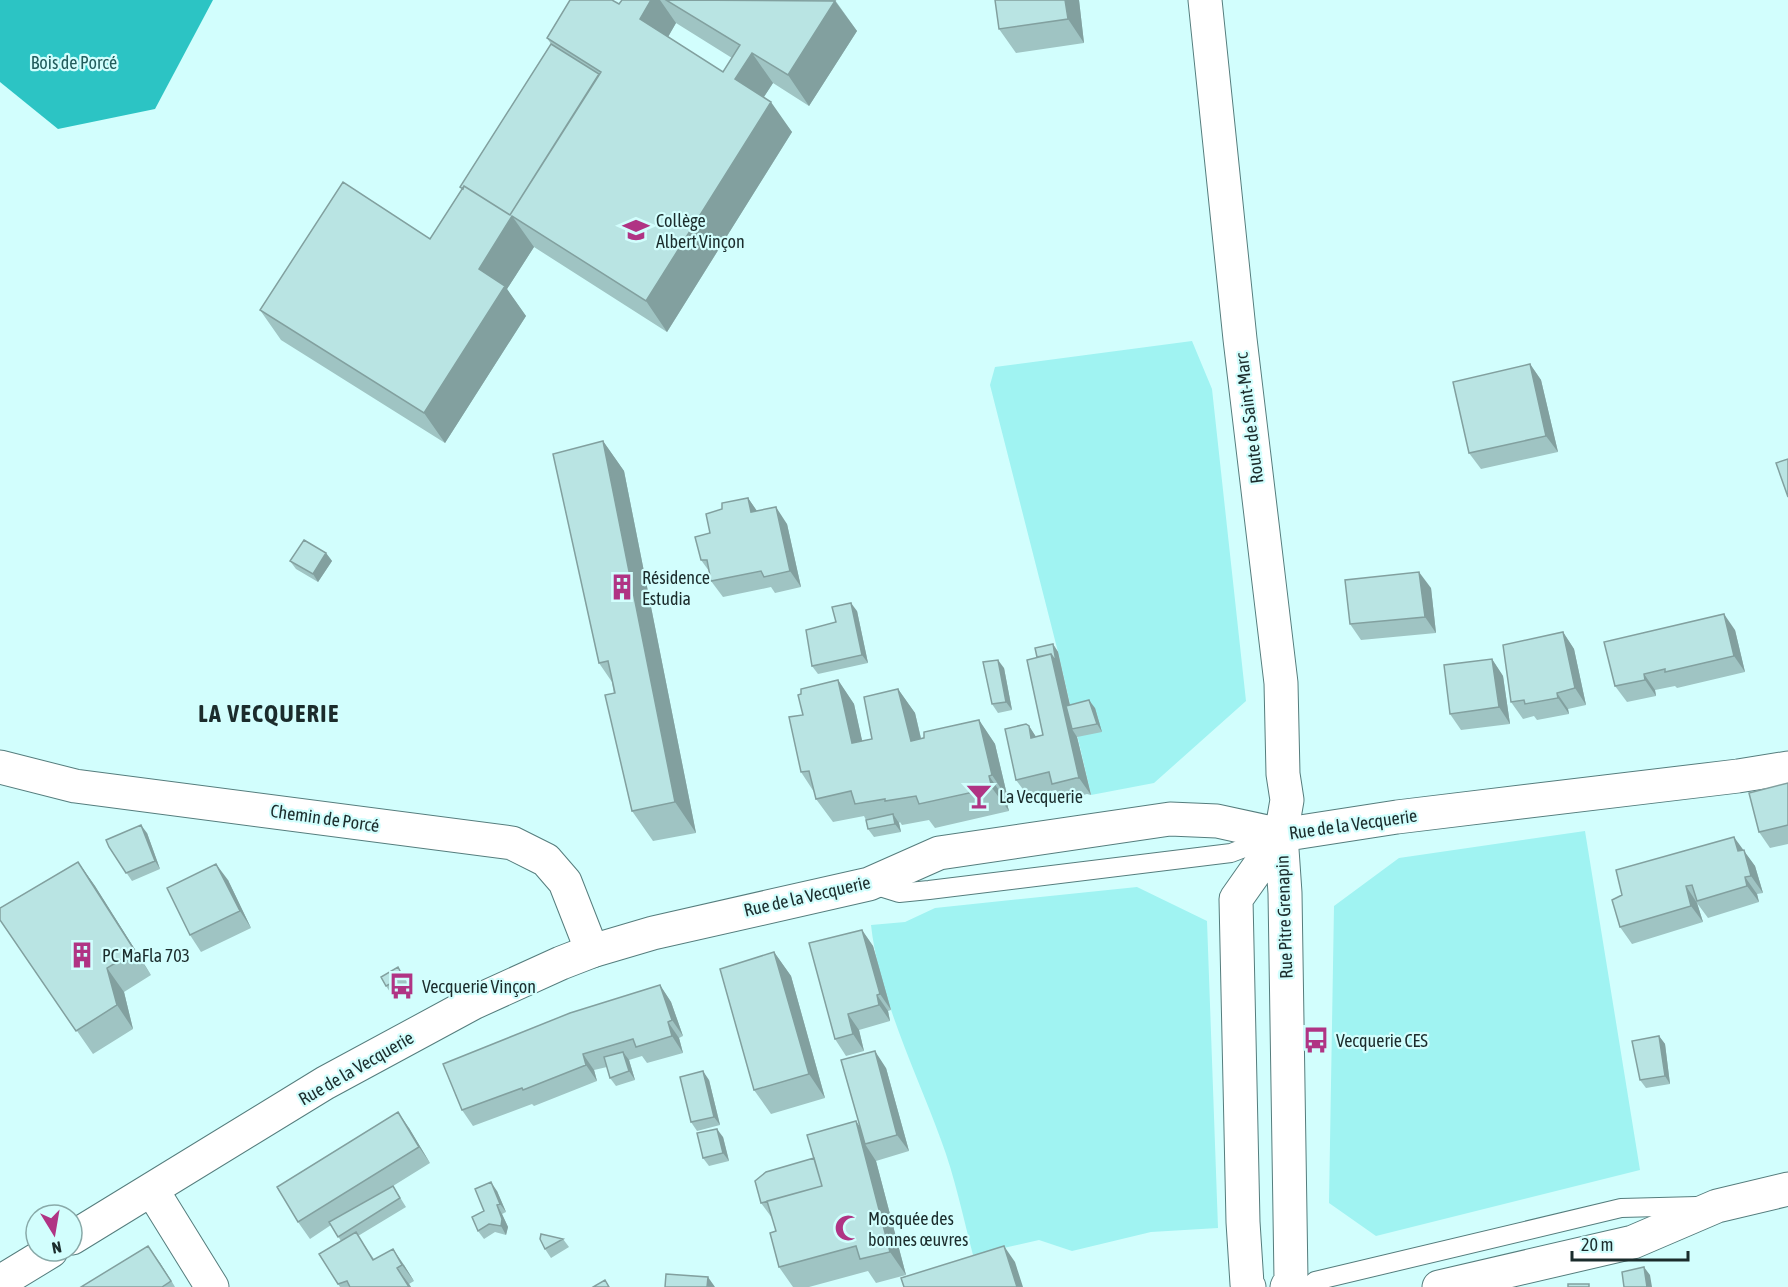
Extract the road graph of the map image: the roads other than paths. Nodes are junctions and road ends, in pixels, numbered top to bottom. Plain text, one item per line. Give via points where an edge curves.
1 (1205, 0) edge
2 (0, 767) edge
3 (1788, 768) edge
4 (1281, 834) junction
5 (592, 951) junction
6 (1788, 1189) edge
7 (152, 1190) junction
8 (1717, 1206) junction
9 (84, 1231) edge
10 (31, 1263) edge
11 (0, 1282) edge
12 (213, 1287) edge
13 (1248, 1287) edge
14 (1287, 1287) edge
15 (1308, 1287) edge
16 (1439, 1287) edge

1 - 4 street, Route de Saint-Marc via 1281,683 1287,800
2 - 5 street, Chemin de Porcé via 75,786 512,843 546,860 565,882
3 - 4 street, Rue de la Vecquerie
4 - 5 street, Rue de la Vecquerie via 1217,821 1170,819 939,853 869,884 673,928
4 - 13 street, Rue Pitre Grenapin via 1236,899
4 - 14 street, Rue Pitre Grenapin via 1291,1279
5 - 7 street, Rue de la Vecquerie via 473,1003 396,1044
6 - 8 street
7 - 9 street, Rue de la Vecquerie
7 - 12 street
8 - 15 lane via 1621,1208 1315,1281
8 - 16 street via 1633,1242
10 - 11 street

